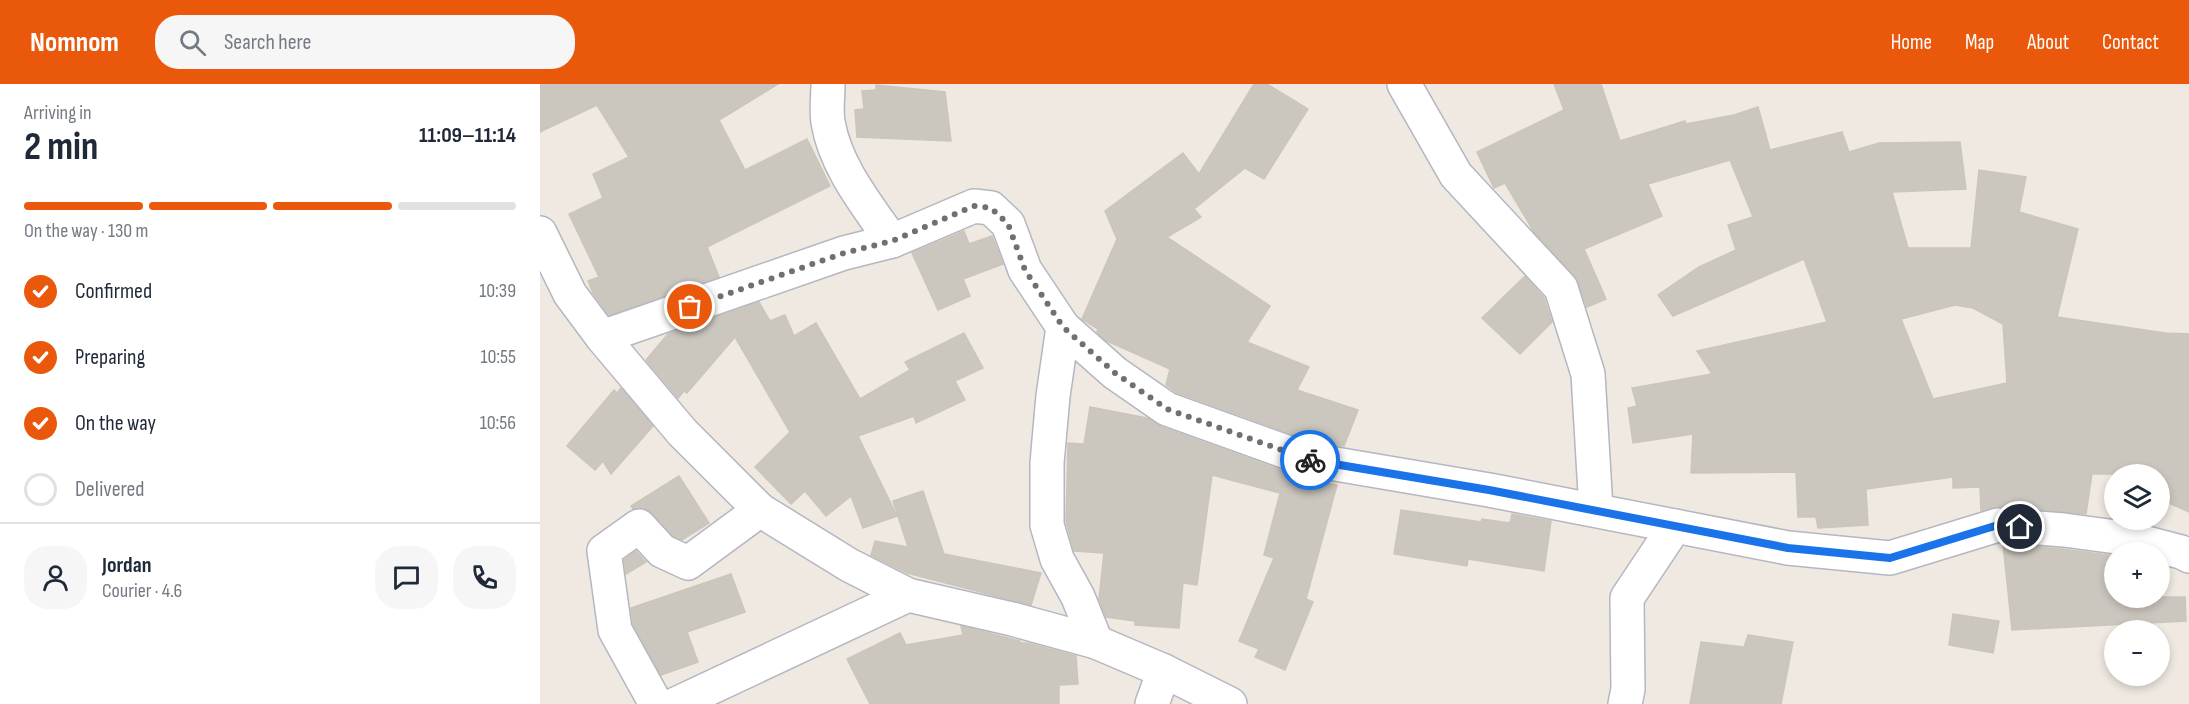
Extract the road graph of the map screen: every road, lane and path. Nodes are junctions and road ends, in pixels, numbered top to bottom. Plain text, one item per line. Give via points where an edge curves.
1 (828, 84) edge
2 (1404, 84) edge
3 (540, 233) edge
4 (892, 241) junction
5 (1063, 327) junction
6 (602, 337) junction
7 (760, 510) junction
8 (1596, 510) junction
9 (1675, 526) junction
10 (2189, 556) edge
11 (909, 595) junction
12 (1096, 642) junction
13 (1164, 671) junction
14 (656, 704) edge
15 (676, 704) edge
16 (1152, 704) edge
17 (1230, 704) edge
18 (1625, 704) edge

1 - 4 street via 827,121 837,154
2 - 8 street via 1456,175 1561,288 1588,374
3 - 6 street via 570,294
4 - 5 street via 974,206 991,208 1008,224 1025,270
4 - 6 street via 844,253
5 - 8 street via 1115,373 1167,409 1306,459
5 - 12 street via 1047,463 1047,525 1057,559
6 - 7 street via 682,432
7 - 11 street via 849,565
7 - 14 street via 688,562 662,551 639,526 604,551 615,630
8 - 9 street
9 - 10 street via 1788,548 1890,558 1998,525 2131,539
9 - 18 street via 1628,598
11 - 12 street
11 - 15 street
12 - 13 street
13 - 16 street
13 - 17 street

